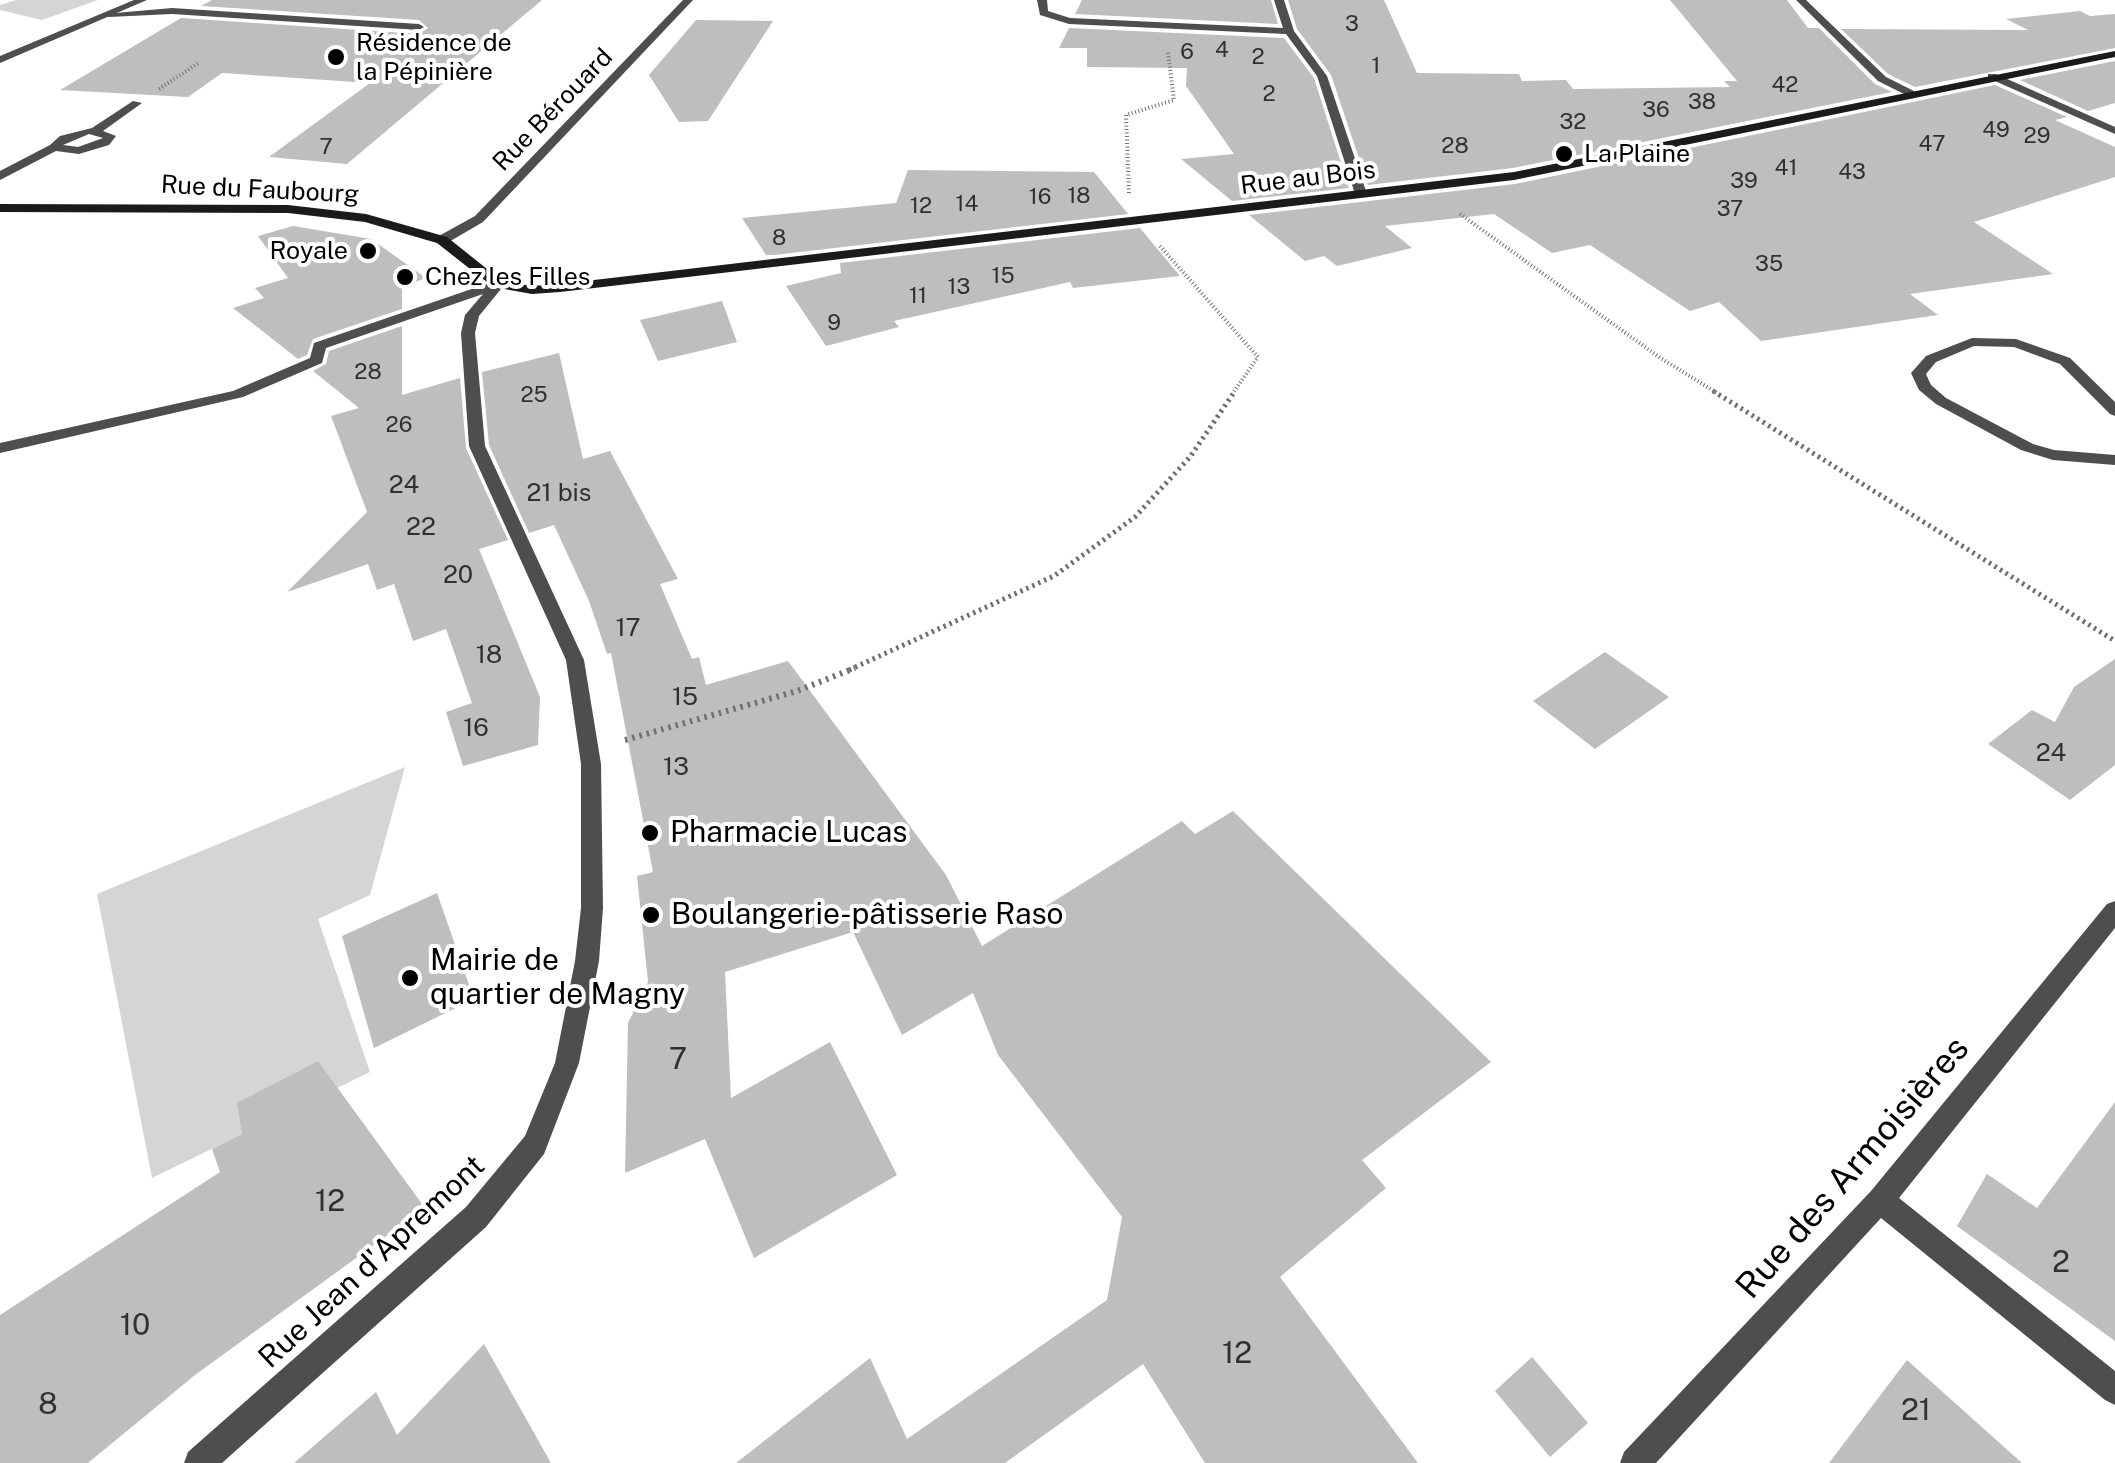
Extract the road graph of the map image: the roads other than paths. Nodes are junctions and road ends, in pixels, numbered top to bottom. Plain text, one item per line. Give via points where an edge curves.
1 (142, 0) edge
2 (688, 0) edge
3 (1042, 0) edge
4 (1279, 0) edge
5 (1800, 0) edge
6 (109, 14) junction
7 (419, 27) dead end
8 (1289, 31) junction
9 (2115, 54) edge
10 (0, 60) edge
11 (1992, 76) junction
12 (1910, 93) junction
13 (137, 103) road end
14 (2115, 132) edge
15 (0, 176) edge
16 (1361, 194) junction
17 (0, 208) edge
18 (442, 240) junction
19 (498, 284) junction
20 (2115, 411) edge
21 (0, 448) edge
22 (2115, 460) edge
23 (2115, 910) edge
24 (1880, 1200) junction
25 (2115, 1390) edge
26 (199, 1463) edge
27 (1636, 1463) edge

1 - 6 street
2 - 18 street, Rue Bérouard via 479,219
3 - 8 street via 1040,11 1054,18
4 - 8 street
5 - 12 street via 1882,80
6 - 7 street
6 - 10 street
8 - 16 street via 1322,76
9 - 11 main road, Rue au Bois
11 - 12 main road, Rue au Bois
11 - 14 street
12 - 16 main road, Rue au Bois via 1514,176
13 - 15 street via 97,130 109,139 79,151 54,147
16 - 19 main road, Rue au Bois via 560,288
17 - 18 main road, Rue du Faubourg via 288,209 394,223
18 - 19 main road, Rue du Faubourg
19 - 21 street via 319,346 317,360 238,394
19 - 26 street, Rue Jean d'Apremont via 472,314 468,333 478,446 575,660 590,750 587,961 567,1063 535,1146 476,1217
20 - 22 street via 2064,362 2016,343 1972,342 1931,359 1918,373 1941,401 2027,446
23 - 24 street, Rue des Armoisières
24 - 25 street
24 - 27 street, Rue des Armoisières

